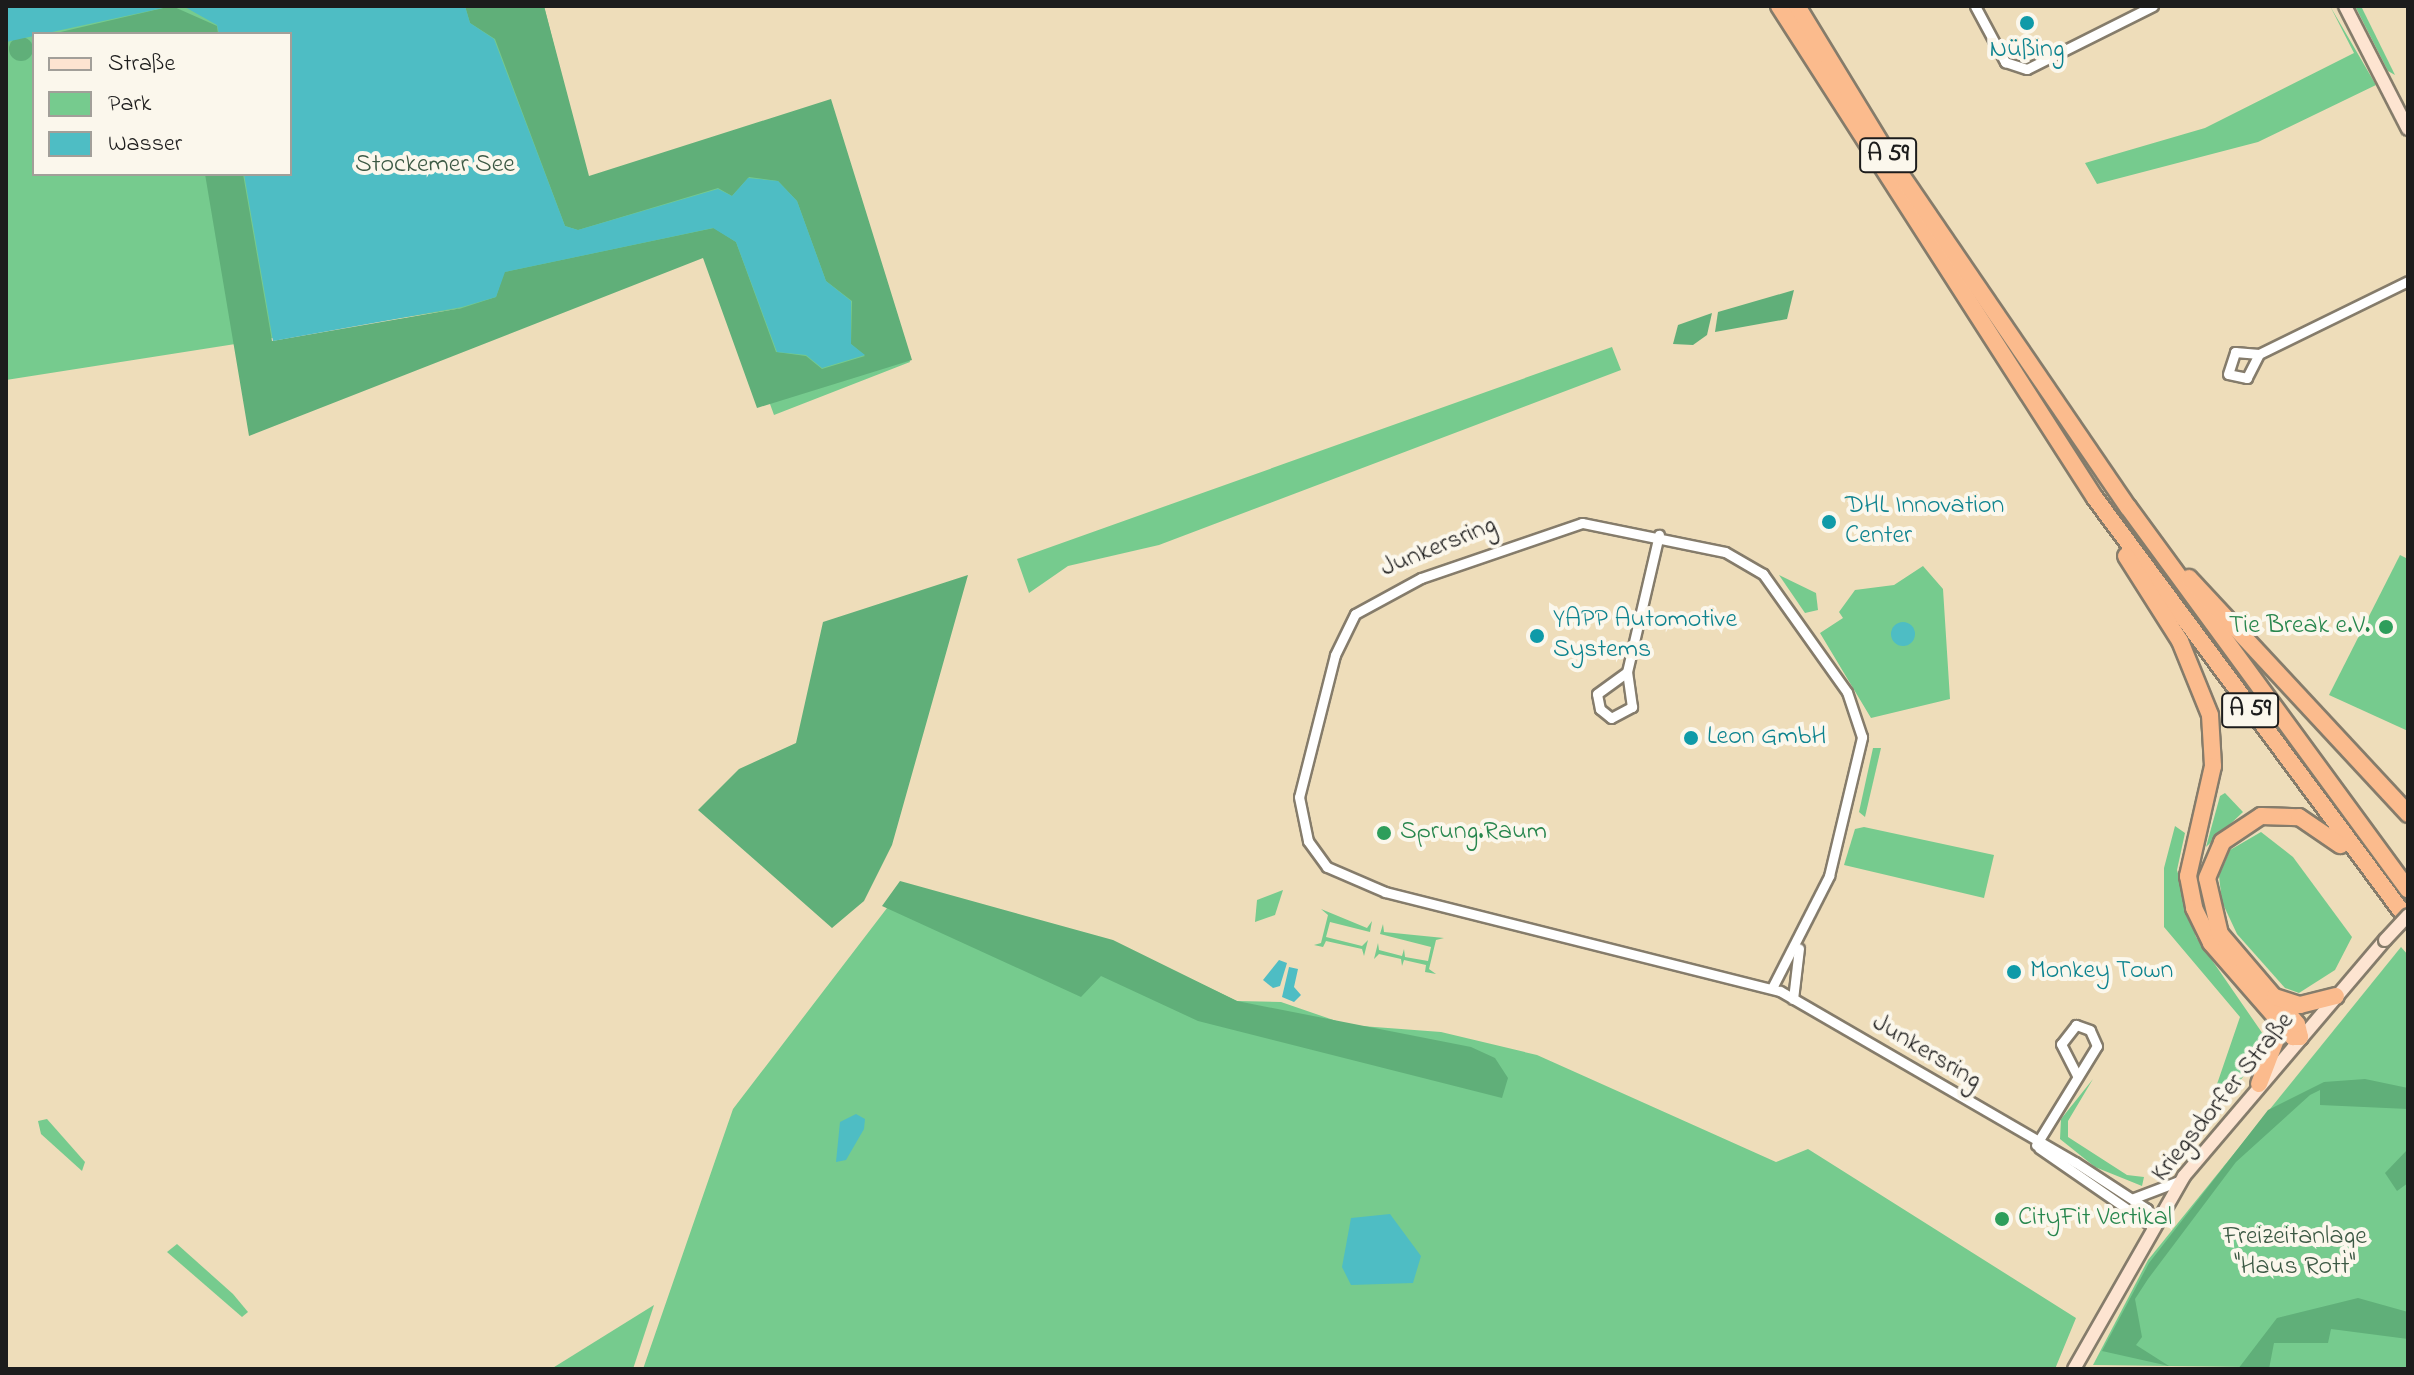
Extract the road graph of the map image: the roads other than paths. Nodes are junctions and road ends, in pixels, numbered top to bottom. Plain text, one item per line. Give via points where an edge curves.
1 (1779, 6) edge
2 (1797, 6) edge
3 (1975, 6) edge
4 (2153, 6) edge
5 (2345, 6) edge
6 (2408, 129) edge
7 (2408, 281) edge
8 (2259, 354) dead end
9 (2095, 498) junction
10 (2128, 507) junction
11 (1659, 535) junction
12 (1627, 672) junction
13 (2408, 816) edge
14 (2408, 890) edge
15 (2408, 918) edge
16 (1801, 941) junction
17 (1772, 988) junction
18 (2267, 991) junction
19 (2336, 996) junction
20 (1793, 999) junction
21 (2280, 1029) junction
22 (2300, 1037) junction
23 (2077, 1076) junction
24 (2259, 1084) junction
25 (2036, 1145) junction
26 (2184, 1176) junction
27 (2128, 1196) junction
28 (2153, 1227) junction
29 (2074, 1369) edge

1 - 9 highway, A 59
2 - 10 highway, A 59 via 1891,160
3 - 4 street via 2005,62 2021,69
5 - 6 main road
7 - 8 street
9 - 15 highway, A 59
9 - 21 highway via 2180,641 2210,715 2213,766 2188,876 2194,908 2211,943
10 - 13 highway
10 - 14 highway, A 59
11 - 12 street
11 - 16 street, Junkersring via 1725,552 1763,574 1857,712 1861,751 1851,801
11 - 17 street, Junkersring via 1556,526 1381,594 1355,614 1339,642 1308,753 1300,818 1319,859 1365,886
12 - 12 street via 1597,694 1600,709 1611,718 1632,707
15 - 18 highway via 2323,828 2274,814 2249,821 2215,853 2206,893 2220,934
15 - 19 main road, Kriegsdorfer Straße, bridge
16 - 17 street, Junkersring
16 - 20 street, Junkersring
17 - 20 street, Junkersring
18 - 19 highway via 2300,1005
18 - 22 highway
19 - 22 main road, Kriegsdorfer Straße
20 - 25 street, Junkersring
21 - 22 highway
21 - 24 highway
22 - 24 main road, Kriegsdorfer Straße
23 - 23 street via 2097,1046 2090,1030 2076,1025 2061,1044
23 - 25 street
24 - 26 main road, Kriegsdorfer Straße
25 - 27 street, Junkersring
25 - 28 street, Junkersring
26 - 27 street via 2158,1195
26 - 28 main road, Kriegsdorfer Straße
27 - 28 street, Junkersring via 2147,1209
28 - 29 main road, Kriegsdorfer Straße

